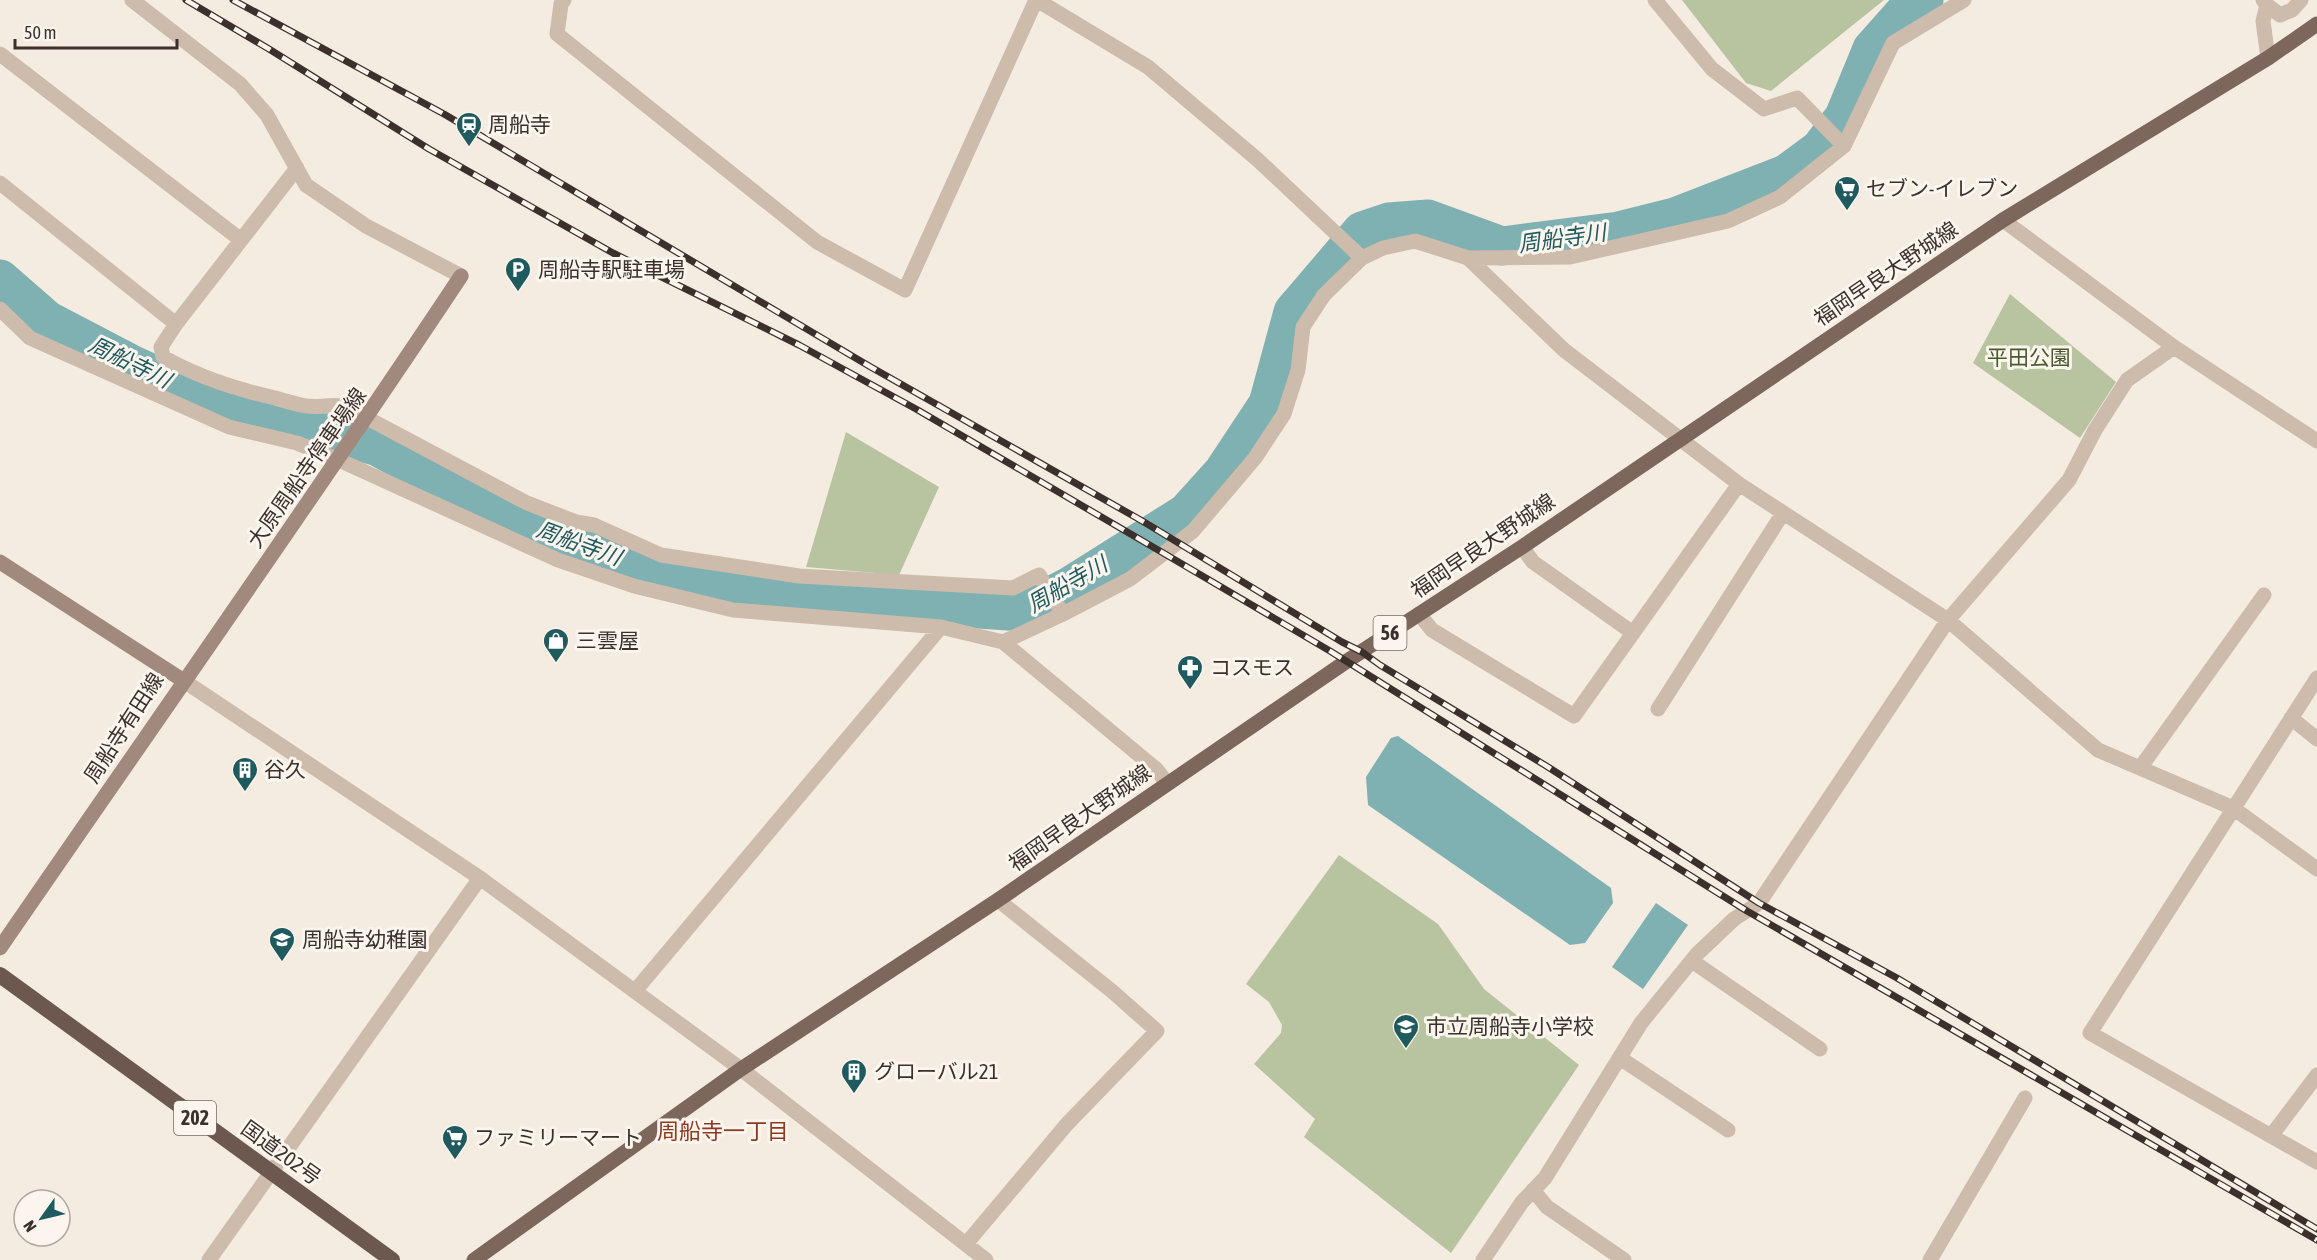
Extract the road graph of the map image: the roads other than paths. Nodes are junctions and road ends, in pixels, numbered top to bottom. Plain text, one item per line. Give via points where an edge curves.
1 (132, 0) edge
2 (564, 0) edge
3 (1036, 0) edge
4 (1655, 0) edge
5 (1964, 0) edge
6 (2301, 0) edge
7 (2265, 3) edge
8 (2317, 24) edge
9 (0, 54) edge
10 (2268, 58) junction
11 (1844, 146) junction
12 (297, 168) junction
13 (0, 183) edge
14 (2003, 220) junction
15 (241, 240) junction
16 (1362, 258) junction
17 (1468, 258) junction
18 (461, 276) joint
19 (0, 309) edge
20 (176, 324) junction
21 (2174, 347) junction
22 (367, 418) junction
23 (1680, 439) junction
24 (2317, 441) edge
25 (342, 456) junction
26 (1739, 484) junction
27 (1783, 513) junction
28 (1522, 547) junction
29 (0, 562) edge
30 (2264, 595) dead end
31 (1061, 610) junction
32 (1419, 614) junction
33 (1948, 620) junction
34 (941, 627) junction
35 (1633, 633) junction
36 (1003, 642) junction
37 (2317, 678) edge
38 (184, 681) junction
39 (1658, 709) dead end
40 (2291, 718) junction
41 (2317, 739) edge
42 (2140, 768) junction
43 (1167, 783) junction
44 (2232, 808) junction
45 (2317, 869) edge
46 (480, 878) junction
47 (998, 900) junction
48 (0, 948) edge
49 (1692, 961) junction
50 (0, 975) edge
51 (635, 991) junction
52 (1820, 1049) dead end
53 (1620, 1058) junction
54 (741, 1069) junction
55 (2317, 1075) edge
56 (2025, 1098) dead end
57 (1728, 1130) dead end
58 (2271, 1136) junction
59 (2317, 1162) edge
60 (271, 1173) junction
61 (1533, 1190) junction
62 (966, 1244) junction
63 (209, 1260) edge
64 (392, 1260) edge
65 (474, 1260) edge
66 (987, 1260) edge
67 (1483, 1260) edge
68 (1624, 1260) edge
69 (1930, 1260) edge

1 - 12 street via 240,84 267,115
2 - 3 street via 557,34 817,242 905,290
3 - 16 street via 1148,66 1258,160
4 - 11 street via 1712,69 1764,109 1797,98
5 - 11 street via 1893,42
6 - 7 street via 2280,15
7 - 10 street
8 - 10 main road, 福岡早良大野城線 / 56
9 - 15 street
10 - 14 main road, 福岡早良大野城線 / 56
11 - 17 street via 1780,197 1728,221 1570,257
12 - 15 street
12 - 18 street via 306,185 366,226
13 - 20 street
14 - 21 street
14 - 23 main road, 福岡早良大野城線 / 56
15 - 20 street
16 - 17 street via 1383,248 1415,241
16 - 31 street via 1313,309 1303,327 1298,370 1284,414 1255,458 1200,523 1130,579
17 - 23 street via 1564,351
18 - 22 main road, 大原周船寺停車場線
19 - 25 street via 30,338 229,427
20 - 22 street via 162,347 163,357 180,366 253,393 308,406 338,404
21 - 24 street
21 - 33 street via 2127,380 2068,480
22 - 25 main road, 大原周船寺停車場線
22 - 31 street via 527,503 594,525 661,555 799,576 1013,588 1039,575
23 - 26 street
23 - 28 main road, 福岡早良大野城線 / 56
25 - 34 street via 558,561 634,586 733,610
25 - 38 main road, 大原周船寺停車場線
26 - 27 street
26 - 35 street
27 - 33 street
27 - 39 street
28 - 32 main road, 福岡早良大野城線 / 56
28 - 35 street via 1533,562
29 - 38 main road, 周船寺有田線
30 - 42 street
31 - 36 street
32 - 35 street via 1432,630 1574,716
32 - 43 main road, 福岡早良大野城線 / 56
33 - 42 street via 2098,750
33 - 49 street via 1759,903 1734,919
34 - 36 street
34 - 51 street
36 - 43 street via 1156,769
37 - 40 street
38 - 46 street
38 - 48 main road, 周船寺有田線
40 - 41 street
40 - 44 street
42 - 44 street
43 - 47 main road, 福岡早良大野城線 / 56
44 - 45 street
44 - 58 street via 2090,1033
46 - 51 street
46 - 60 street
47 - 54 main road, 福岡早良大野城線 / 56
47 - 62 street via 1157,1031 1067,1124
49 - 52 street
49 - 53 street via 1641,1023
50 - 60 highway, 国道202号 / 202
51 - 54 street
53 - 57 street
53 - 61 street via 1545,1178
54 - 62 street
54 - 65 main road, 福岡早良大野城線 / 56
55 - 58 street
56 - 69 street
58 - 59 street
60 - 63 street
60 - 64 highway, 国道202号 / 202
61 - 67 street
61 - 68 street via 1547,1207
62 - 66 street

